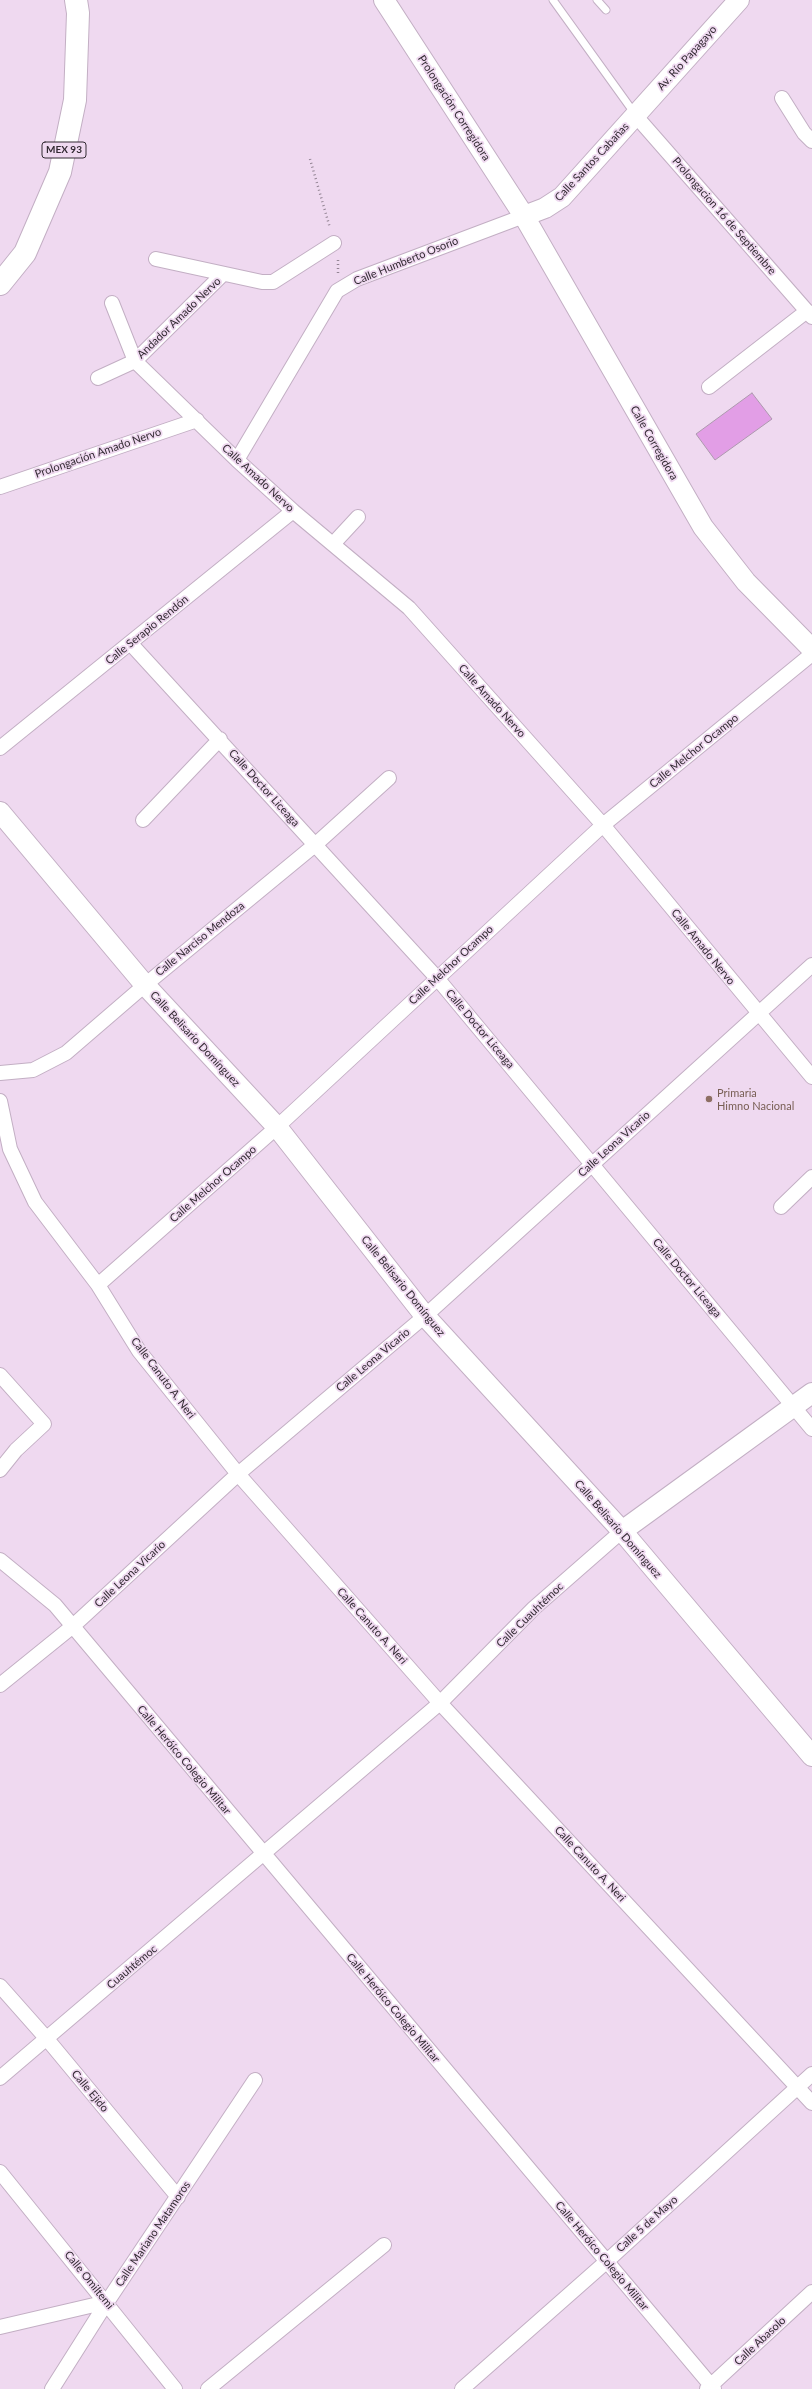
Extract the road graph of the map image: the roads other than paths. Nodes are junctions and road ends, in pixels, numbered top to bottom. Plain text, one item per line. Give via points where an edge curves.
1 (76, 0) edge
2 (384, 0) edge
3 (554, 0) edge
4 (597, 0) edge
5 (739, 0) edge
6 (606, 10) dead end
7 (782, 98) dead end
8 (635, 115) junction
9 (812, 141) edge
10 (524, 216) junction
11 (334, 243) road end
12 (156, 258) dead end
13 (223, 274) junction
14 (0, 284) edge
15 (112, 303) dead end
16 (810, 314) edge
17 (134, 361) junction
18 (98, 378) dead end
19 (709, 387) dead end
20 (197, 420) junction
21 (237, 460) junction
22 (0, 487) edge
23 (294, 511) junction
24 (358, 517) dead end
25 (333, 544) junction
26 (131, 644) junction
27 (812, 649) edge
28 (812, 654) edge
29 (220, 739) junction
30 (0, 748) edge
31 (389, 778) dead end
32 (0, 812) edge
33 (143, 820) dead end
34 (603, 825) junction
35 (316, 844) junction
36 (812, 965) edge
37 (437, 978) junction
38 (145, 985) junction
39 (758, 1014) junction
40 (0, 1073) edge
41 (812, 1077) edge
42 (0, 1101) edge
43 (277, 1127) junction
44 (592, 1164) junction
45 (812, 1177) edge
46 (781, 1207) dead end
47 (98, 1285) junction
48 (425, 1316) junction
49 (0, 1375) edge
50 (812, 1394) edge
51 (795, 1407) junction
52 (812, 1429) edge
53 (0, 1470) edge
54 (238, 1474) junction
55 (622, 1531) junction
56 (0, 1560) edge
57 (73, 1626) junction
58 (0, 1685) edge
59 (440, 1703) junction
60 (812, 1756) edge
61 (263, 1855) junction
62 (0, 1986) edge
63 (47, 2039) junction
64 (812, 2074) edge
65 (0, 2078) edge
66 (255, 2080) dead end
67 (797, 2087) junction
68 (812, 2103) edge
69 (0, 2172) edge
70 (178, 2197) junction
71 (384, 2245) dead end
72 (606, 2262) junction
73 (812, 2292) edge
74 (107, 2302) junction
75 (0, 2327) edge
76 (711, 2388) edge
77 (52, 2389) edge
78 (175, 2389) edge
79 (208, 2389) edge
80 (462, 2389) edge

1 - 14 main road, MEX 93 via 78,13 75,100 60,172 25,252
2 - 10 street, Prolongación Corregidora
3 - 8 lane
4 - 6 lane
5 - 8 street, Av. Río Papagayo
7 - 9 street via 804,134
8 - 10 street, Calle Santos Cabañas via 562,197 545,208
8 - 16 street, Prolongacion 16 de Septiembre
10 - 21 street, Calle Humberto Osorio via 357,279 337,291
10 - 27 street, Calle Corregidora via 703,527 746,582
11 - 13 street via 273,282
12 - 13 street
13 - 17 street, Andador Amado Nervo
15 - 17 street
16 - 19 street
17 - 18 street, Andador Amado Nervo
17 - 20 street, Calle Amado Nervo
20 - 21 street, Calle Amado Nervo
20 - 22 street, Prolongación Amado Nervo
21 - 23 street, Calle Amado Nervo
23 - 25 street, Calle Amado Nervo
23 - 26 street, Calle Serapio Rendón
24 - 25 street
25 - 34 street, Calle Amado Nervo via 409,608
26 - 29 street, Calle Doctor Liceaga
26 - 30 street, Calle Serapio Rendón
28 - 34 street, Calle Melchor Ocampo
29 - 33 street
29 - 35 street, Calle Doctor Liceaga
31 - 35 street, Calle Narciso Mendoza
32 - 38 street, Calle Belisario Domínguez
34 - 37 street, Calle Melchor Ocampo
34 - 39 street, Calle Amado Nervo
35 - 37 street, Calle Doctor Liceaga
35 - 38 street, Calle Narciso Mendoza
36 - 39 street, Calle Leona Vicario
37 - 43 street, Calle Melchor Ocampo
37 - 44 street, Calle Doctor Liceaga
38 - 40 street, Calle Narciso Mendoza via 66,1053 33,1070
38 - 43 street, Calle Belisario Domínguez
39 - 41 street, Calle Amado Nervo
39 - 44 street, Calle Leona Vicario
42 - 47 street, Calle Canuto A. Neri via 10,1149 35,1202
43 - 47 street, Calle Melchor Ocampo
43 - 48 street, Calle Belisario Domínguez
44 - 48 street, Calle Leona Vicario
44 - 51 street, Calle Doctor Liceaga
45 - 46 street
47 - 54 street, Calle Canuto A. Neri via 139,1351
48 - 54 street, Calle Leona Vicario
48 - 55 street, Calle Belisario Domínguez
49 - 53 street via 44,1424 16,1450
50 - 51 street, Calle Cuauhtémoc
51 - 52 street, Calle Doctor Liceaga
51 - 55 street, Calle Cuauhtémoc
54 - 57 street, Calle Leona Vicario
54 - 59 street, Calle Canuto A. Neri
55 - 59 street, Calle Cuauhtémoc via 534,1608
55 - 60 street, Calle Belisario Domínguez
56 - 57 street, Calle Heróico Colegio Militar via 55,1605
57 - 58 street, Calle Leona Vicario
57 - 61 street, Calle Heróico Colegio Militar
59 - 61 street, Calle Cuauhtémoc
59 - 67 street, Calle Canuto A. Neri
61 - 63 street, Cuauhtémoc
61 - 72 street, Calle Heróico Colegio Militar
62 - 63 street, Calle Ejido
63 - 65 street, Cuauhtémoc
63 - 70 street, Calle Ejido
64 - 67 street, Calle 5 de Mayo
66 - 70 street, Calle Mariano Matamoros
67 - 68 street, Calle Canuto A. Neri
67 - 72 street, Calle 5 de Mayo
69 - 74 street, Calle Omiltemi
70 - 74 street, Calle Mariano Matamoros
71 - 79 street
72 - 76 street, Calle Heróico Colegio Militar
72 - 80 street, Calle 5 de Mayo
73 - 76 street, Calle Abasolo
74 - 75 street
74 - 77 street, Calle Mariano Matamoros
74 - 78 street, Calle Omiltemi

